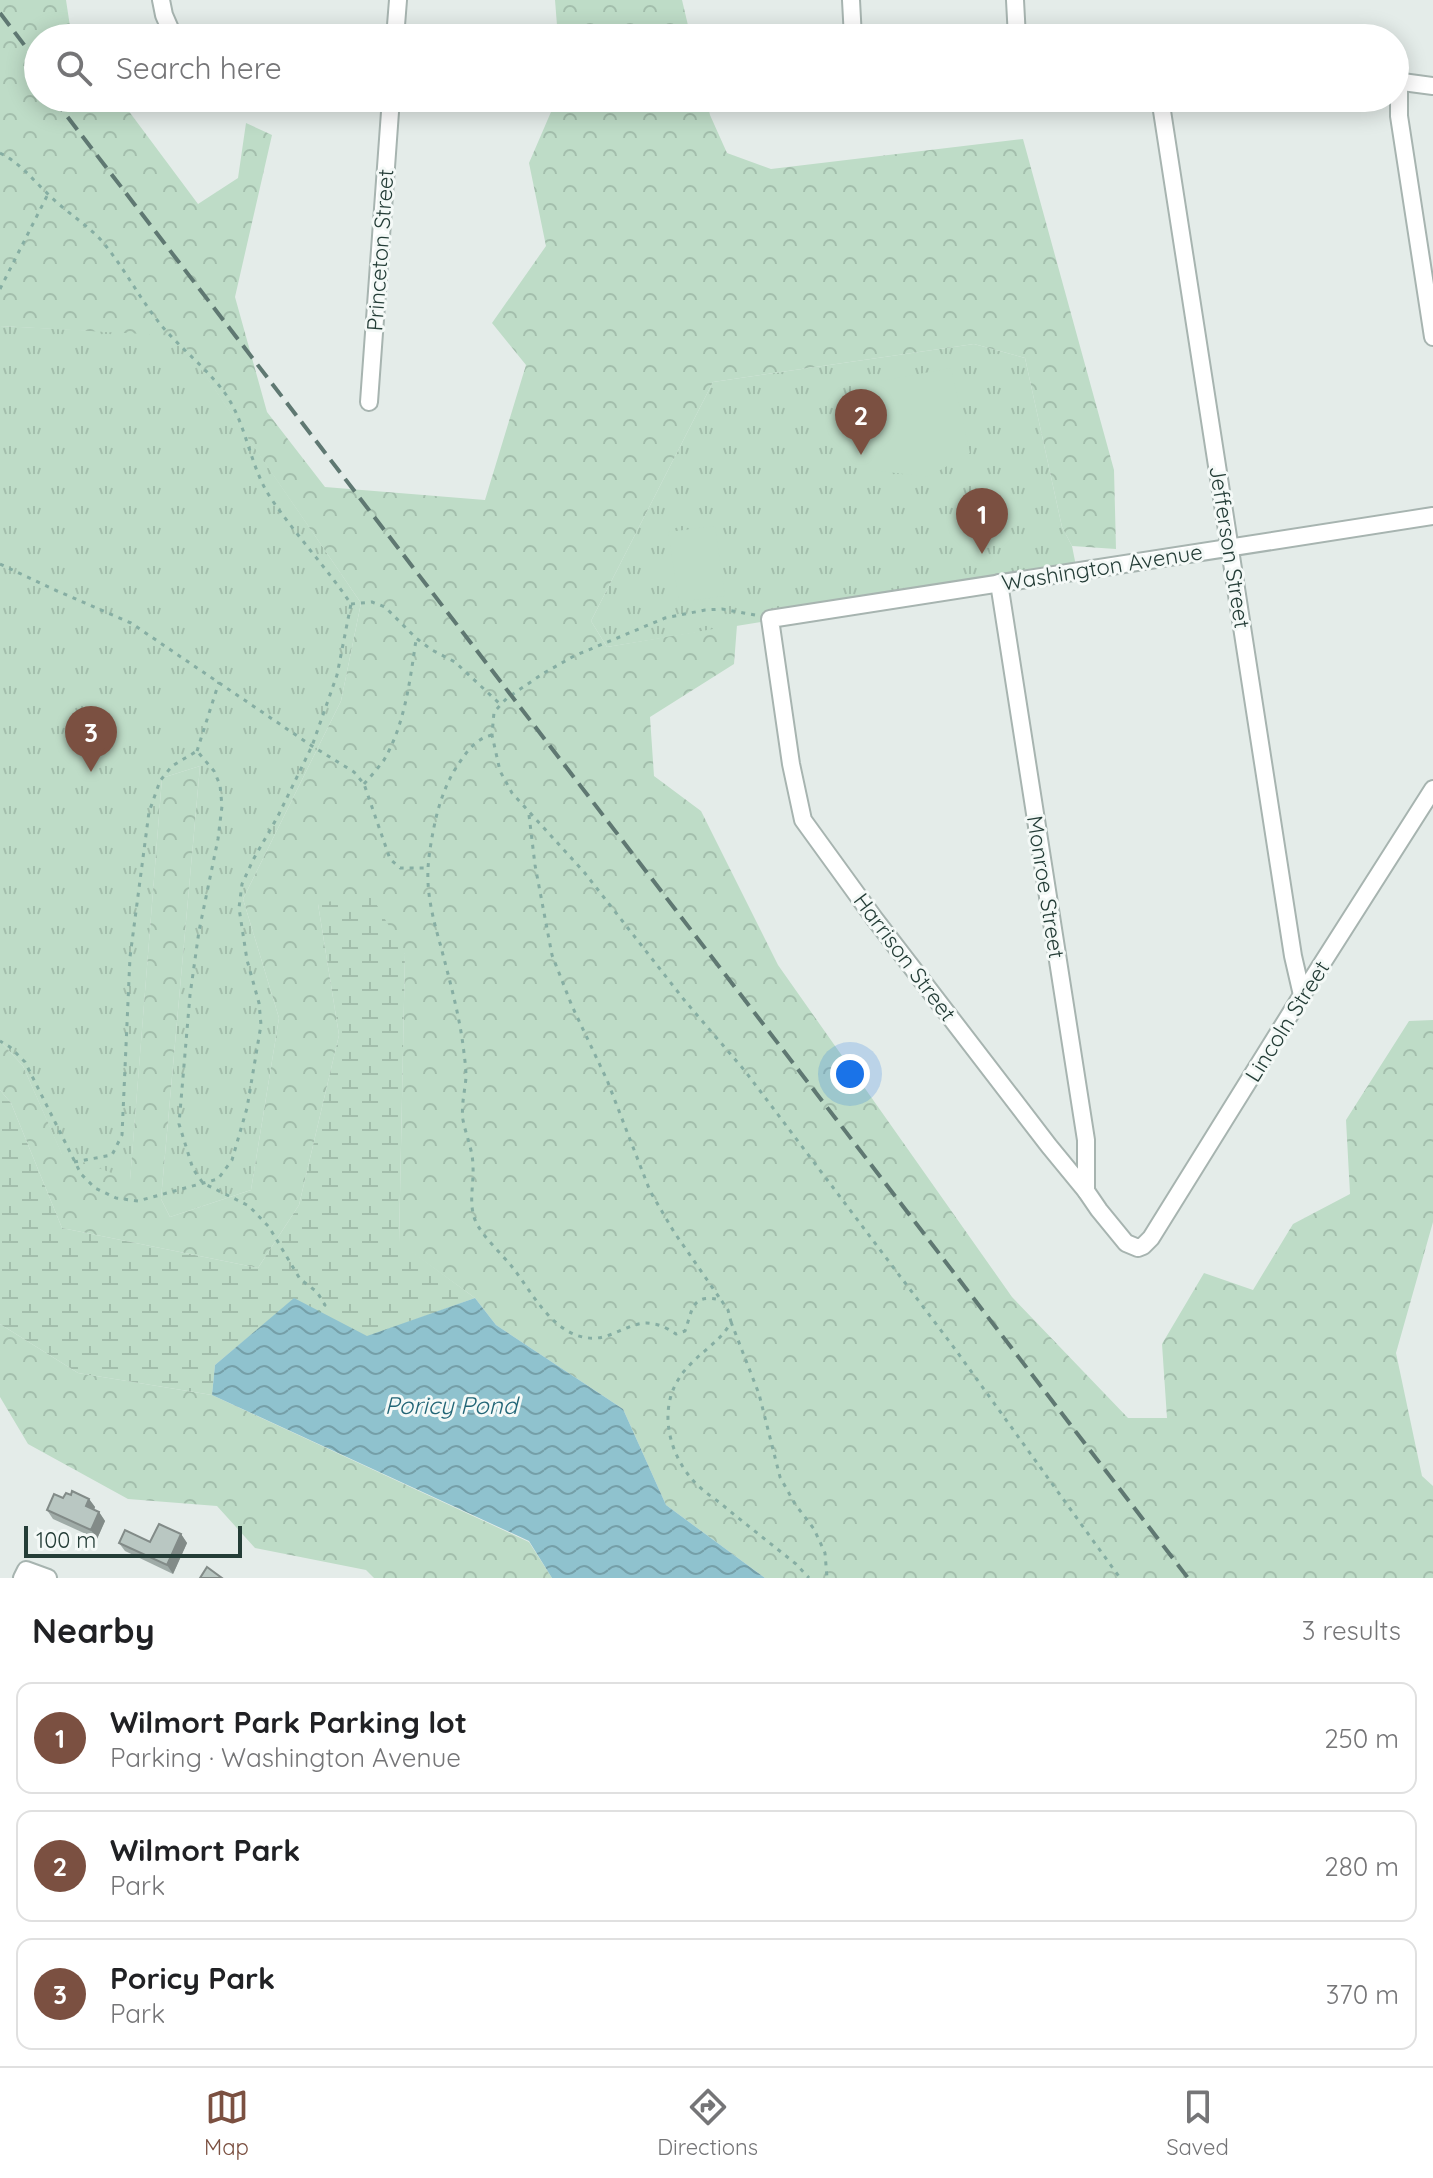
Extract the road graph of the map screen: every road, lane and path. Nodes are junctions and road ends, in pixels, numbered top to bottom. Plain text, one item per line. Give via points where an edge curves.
1 (161, 0) edge
2 (398, 0) edge
3 (851, 0) edge
4 (1015, 0) edge
5 (168, 24) edge
6 (396, 24) edge
7 (852, 24) edge
8 (1016, 24) edge
9 (1409, 83) edge
10 (1433, 86) edge
11 (390, 112) edge
12 (1162, 112) edge
13 (1399, 112) edge
14 (0, 153) edge
15 (48, 195) junction
16 (0, 289) edge
17 (1433, 337) edge
18 (369, 402) dead end
19 (1433, 516) edge
20 (1230, 548) junction
21 (0, 564) edge
22 (999, 583) junction
23 (351, 604) junction
24 (770, 619) junction
25 (416, 638) junction
26 (219, 682) junction
27 (500, 704) junction
28 (492, 735) junction
29 (312, 746) junction
30 (197, 751) junction
31 (364, 784) junction
32 (1433, 789) edge
33 (528, 812) junction
34 (428, 868) junction
35 (1302, 995) junction
36 (0, 1041) edge
37 (74, 1162) junction
38 (203, 1183) junction
39 (1086, 1191) junction
40 (1138, 1248) joint
41 (721, 1300) junction
42 (319, 1312) dead end
43 (731, 1322) junction
44 (22, 1578) edge
45 (48, 1578) edge
46 (809, 1578) edge
47 (827, 1578) edge
48 (1120, 1578) edge

1 - 5 street
2 - 6 street
3 - 7 street
4 - 8 street
9 - 10 street
11 - 18 street, Princeton Street
12 - 20 street, Jefferson Street
13 - 17 street
14 - 15 path
15 - 16 path
15 - 23 path via 99,238 159,323 226,395 268,493
19 - 20 street, Washington Avenue
20 - 22 street, Washington Avenue
20 - 35 street, Jefferson Street
21 - 26 path via 131,623
22 - 24 street, Washington Avenue
22 - 39 street, Monroe Street via 1086,1140
23 - 25 path via 385,607
23 - 29 path via 337,675
24 - 27 path via 722,609 665,618 560,663
24 - 39 street, Harrison Street via 803,820
25 - 27 path via 455,662
25 - 31 path via 396,735
26 - 29 path
26 - 30 path
27 - 28 path
28 - 33 path via 505,782
28 - 34 path via 473,745 448,782
29 - 31 path
29 - 38 path via 242,884 239,908 261,1025 232,1160 218,1179
30 - 37 path via 172,766 160,781 149,812 130,957 122,1135 112,1155
30 - 38 path via 214,771 222,806 190,995 179,1124
31 - 34 path via 390,859 400,868
32 - 35 street, Lincoln Street
33 - 41 path via 552,955 572,1006 650,1191
33 - 48 path via 584,872 745,1071
34 - 41 path via 431,909 465,1055 463,1118 473,1167 472,1213 478,1226 540,1305 574,1335 614,1335 654,1323 676,1334 685,1331 699,1300
35 - 40 street, Lincoln Street via 1151,1238
36 - 37 path via 25,1062
37 - 38 path via 95,1188 116,1198 138,1201
38 - 42 path via 249,1206 269,1227 300,1279 325,1305
39 - 40 street, Harrison Street via 1126,1243
41 - 43 path
43 - 46 path via 676,1382 669,1435 692,1480
43 - 47 path via 759,1394 780,1477 814,1529 825,1553
44 - 45 street via 26,1570

